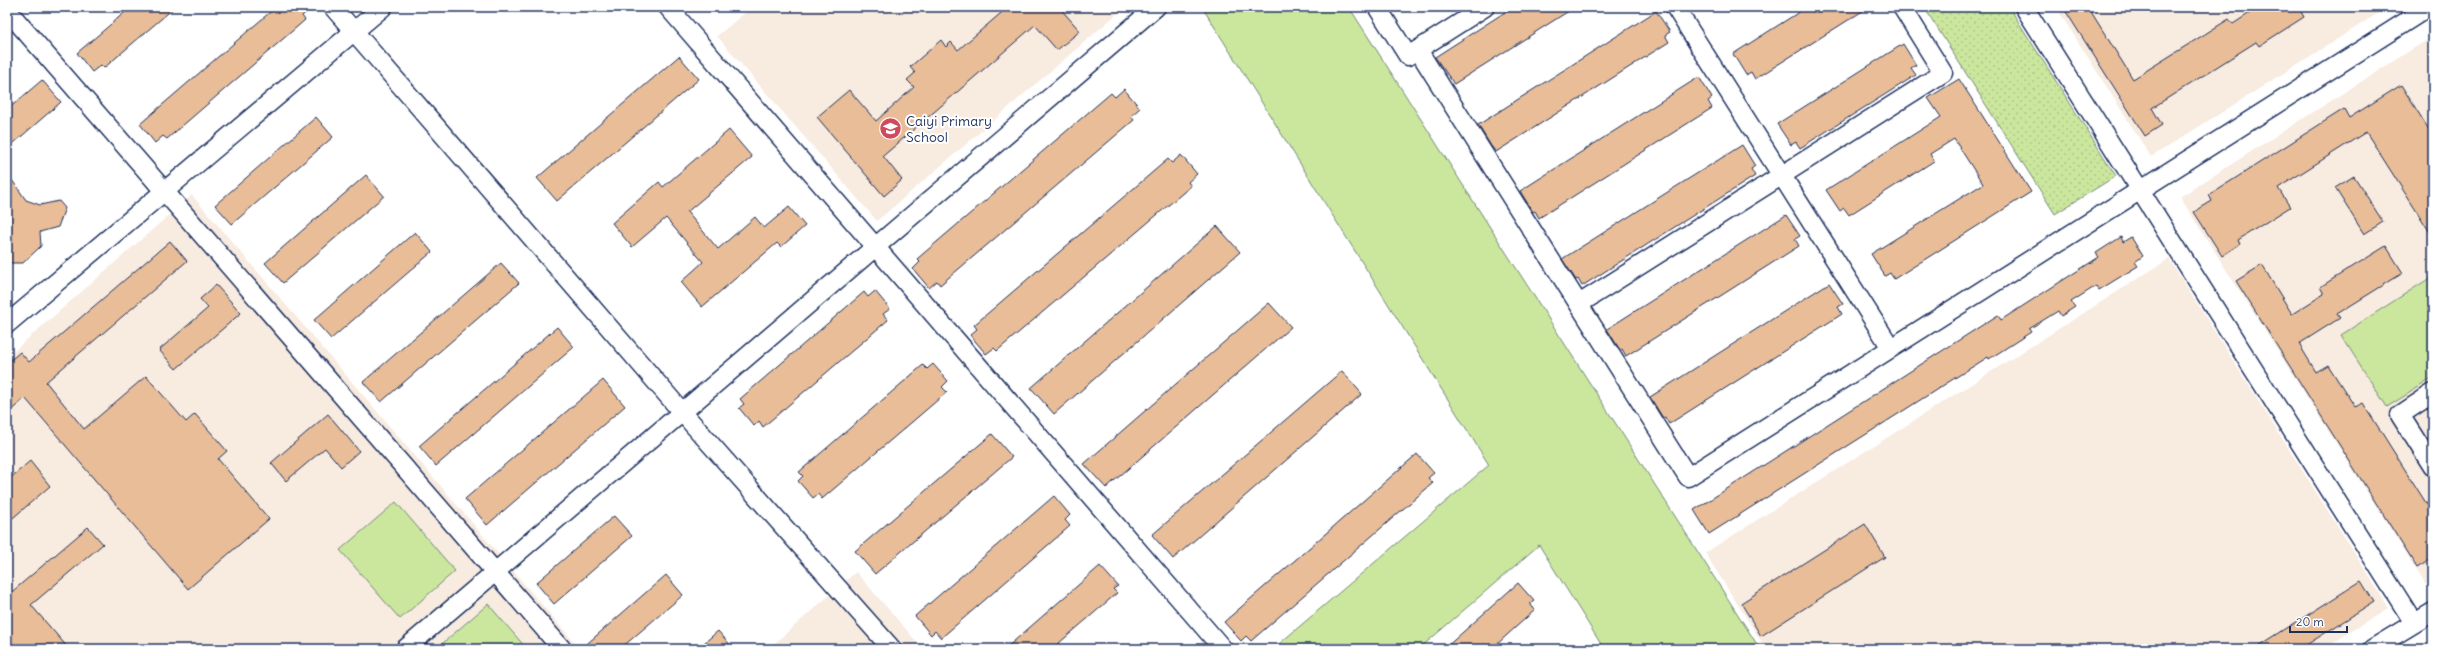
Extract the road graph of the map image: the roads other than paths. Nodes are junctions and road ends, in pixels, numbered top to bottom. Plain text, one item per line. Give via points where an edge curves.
1 (333, 7) edge
2 (383, 7) edge
3 (668, 7) edge
4 (1156, 7) edge
5 (1377, 7) edge
6 (1484, 7) edge
7 (1675, 7) edge
8 (1902, 7) edge
9 (2024, 7) edge
10 (2428, 7) edge
11 (7, 10) edge
12 (354, 32) junction
13 (1418, 50) junction
14 (1782, 176) junction
15 (2140, 190) junction
16 (164, 192) junction
17 (875, 248) junction
18 (1579, 304) junction
19 (7, 324) edge
20 (1891, 348) junction
21 (2433, 394) edge
22 (682, 412) junction
23 (2433, 468) edge
24 (495, 572) junction
25 (2433, 612) edge
26 (2414, 624) junction
27 (405, 649) edge
28 (562, 649) edge
29 (892, 649) edge
30 (1223, 649) edge
31 (2372, 649) edge

1 - 12 street
2 - 12 street
3 - 17 street
4 - 17 street
5 - 13 street via 1408,56
6 - 13 street
7 - 14 street
8 - 14 street via 1943,73
9 - 15 street
10 - 15 street
11 - 16 street
12 - 16 street
12 - 22 street
13 - 18 street
14 - 18 street
14 - 20 street
15 - 20 street
15 - 26 street
16 - 19 street
16 - 24 street
17 - 22 street
17 - 30 street
18 - 20 street via 1688,477
21 - 23 street via 2400,415
22 - 24 street
22 - 29 street
24 - 27 street
24 - 28 street
25 - 26 street
26 - 31 street

